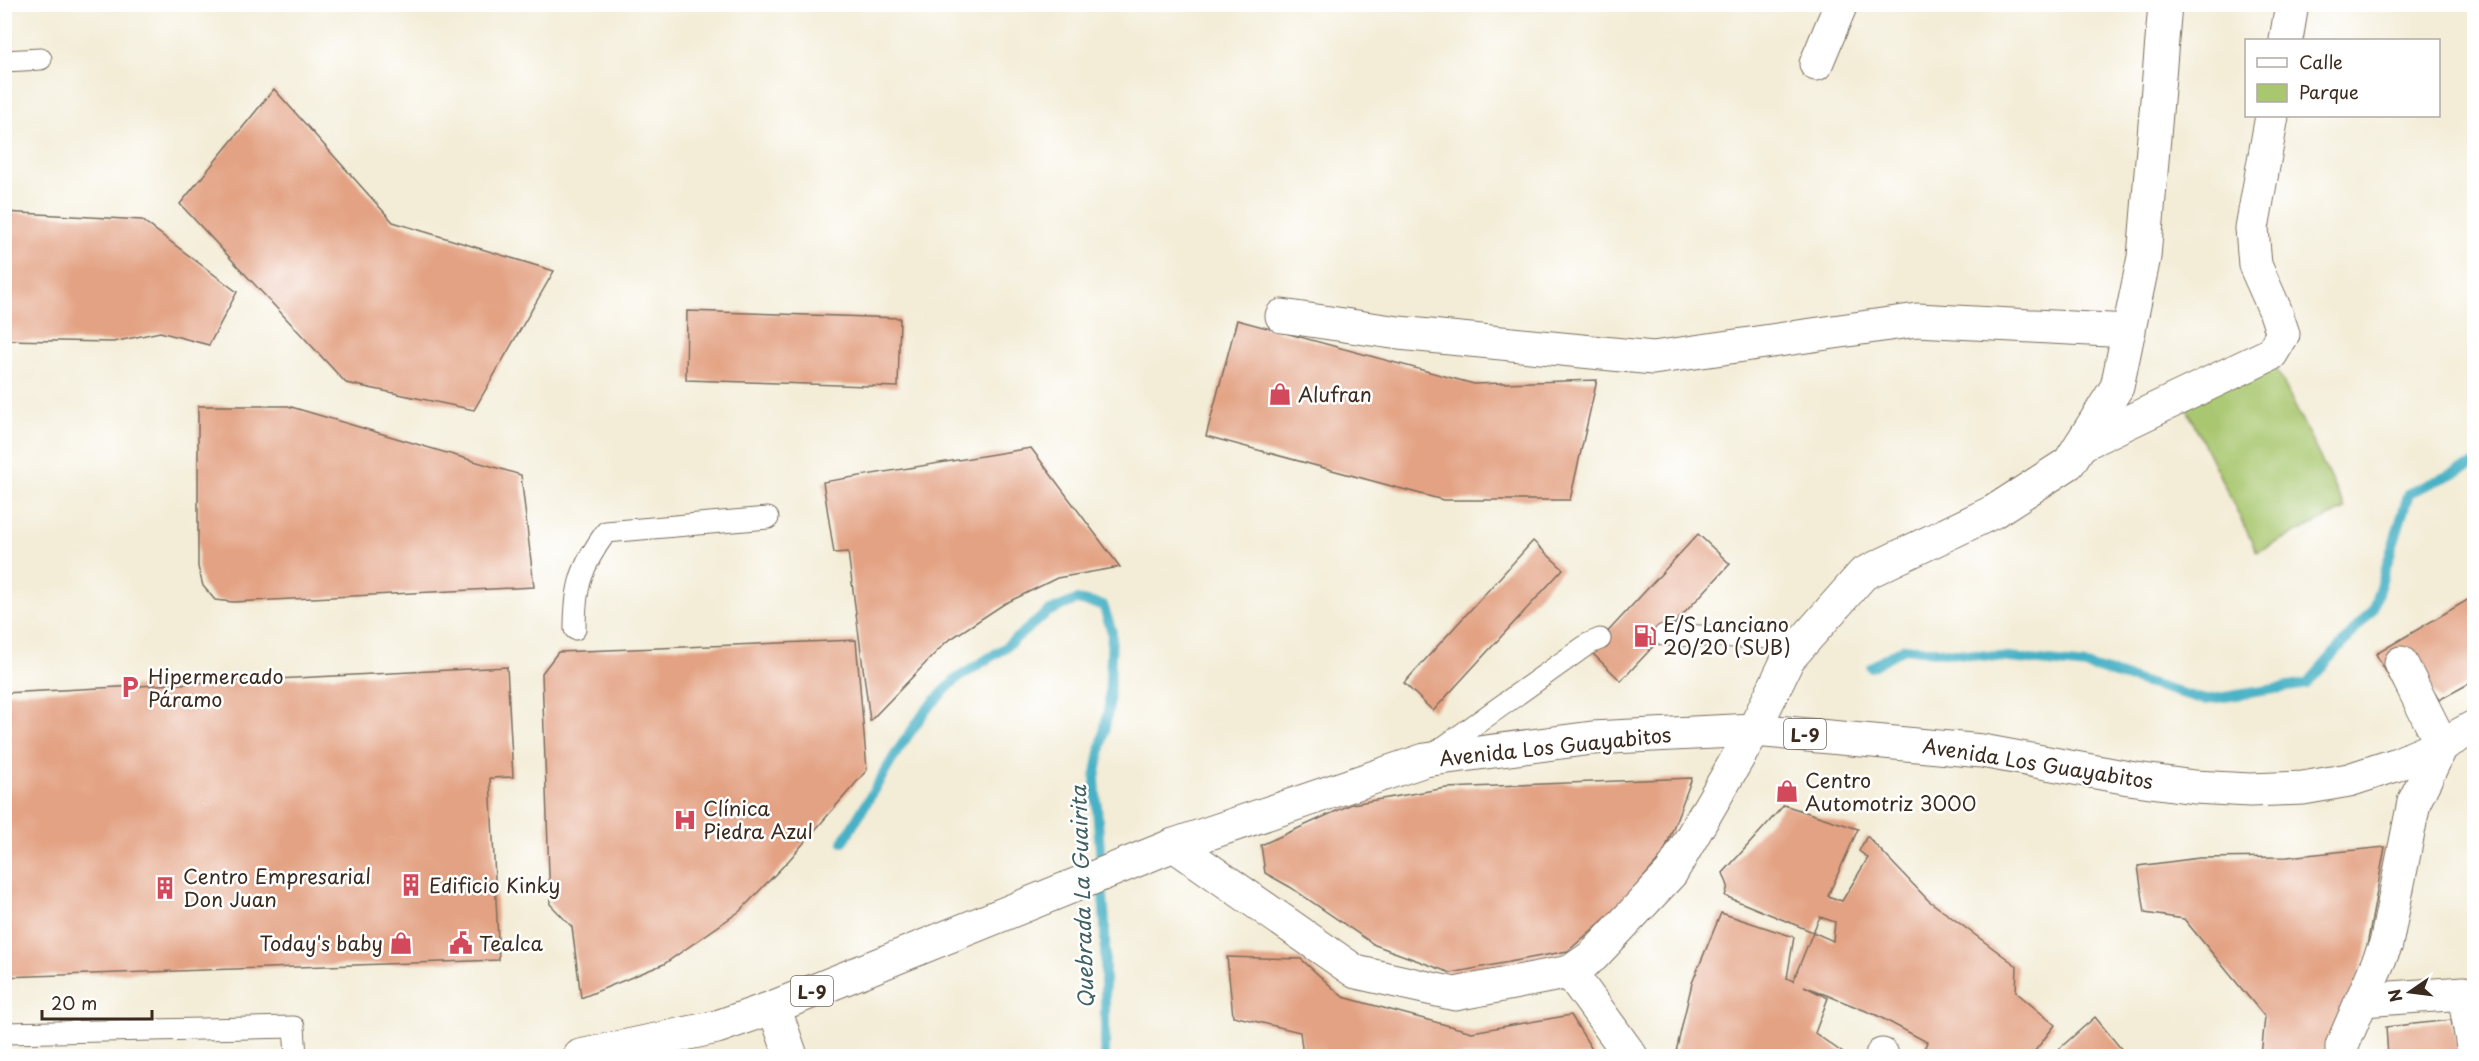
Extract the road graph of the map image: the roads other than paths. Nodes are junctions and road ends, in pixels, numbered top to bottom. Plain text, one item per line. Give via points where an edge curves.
1 (1841, 4) edge
2 (2165, 4) edge
3 (2292, 4) edge
4 (2286, 39) edge
5 (40, 59) dead end
6 (4, 61) edge
7 (1816, 64) dead end
8 (2272, 117) edge
9 (1282, 316) dead end
10 (2129, 331) junction
11 (2082, 444) junction
12 (768, 518) dead end
13 (575, 629) dead end
14 (1664, 635) dead end
15 (1600, 639) dead end
16 (1800, 645) junction
17 (2401, 663) dead end
18 (2475, 727) edge
19 (1754, 730) junction
20 (2442, 745) junction
21 (1425, 760) junction
22 (1174, 845) junction
23 (1570, 972) junction
24 (2362, 1000) junction
25 (774, 1007) junction
26 (4, 1033) edge
27 (2475, 1053) edge
28 (296, 1056) edge
29 (580, 1056) edge
30 (791, 1056) edge
31 (1630, 1056) edge
32 (2342, 1056) edge

1 - 7 street
2 - 10 street via 2144,257
3 - 4 street
5 - 6 lane
8 - 11 street via 2252,228 2255,265 2283,334 2271,354
9 - 10 street via 1399,333 1653,358 1917,320
10 - 11 street via 2117,387
11 - 16 street via 2069,463 1993,512 1863,574
12 - 13 lane via 606,532 588,556 575,596
14 - 16 lane via 1776,638
15 - 21 lane
16 - 19 street via 1788,659
17 - 20 street
18 - 20 street, Avenida Los Guayabitos / L-9
19 - 20 street, Avenida Los Guayabitos / L-9 via 1982,751 2129,778 2250,790 2303,788 2349,780
19 - 21 street, Avenida Los Guayabitos / L-9 via 1592,738
19 - 23 street via 1671,873 1593,956
20 - 24 street via 2414,802 2386,944
21 - 22 street, Avenida Los Guayabitos / L-9
22 - 23 street via 1356,972 1455,994
22 - 25 street, L-9
23 - 31 street
24 - 27 street via 2464,993
24 - 32 street via 2342,1046
25 - 29 street, L-9 via 717,1027
25 - 30 street
26 - 28 lane via 294,1027

